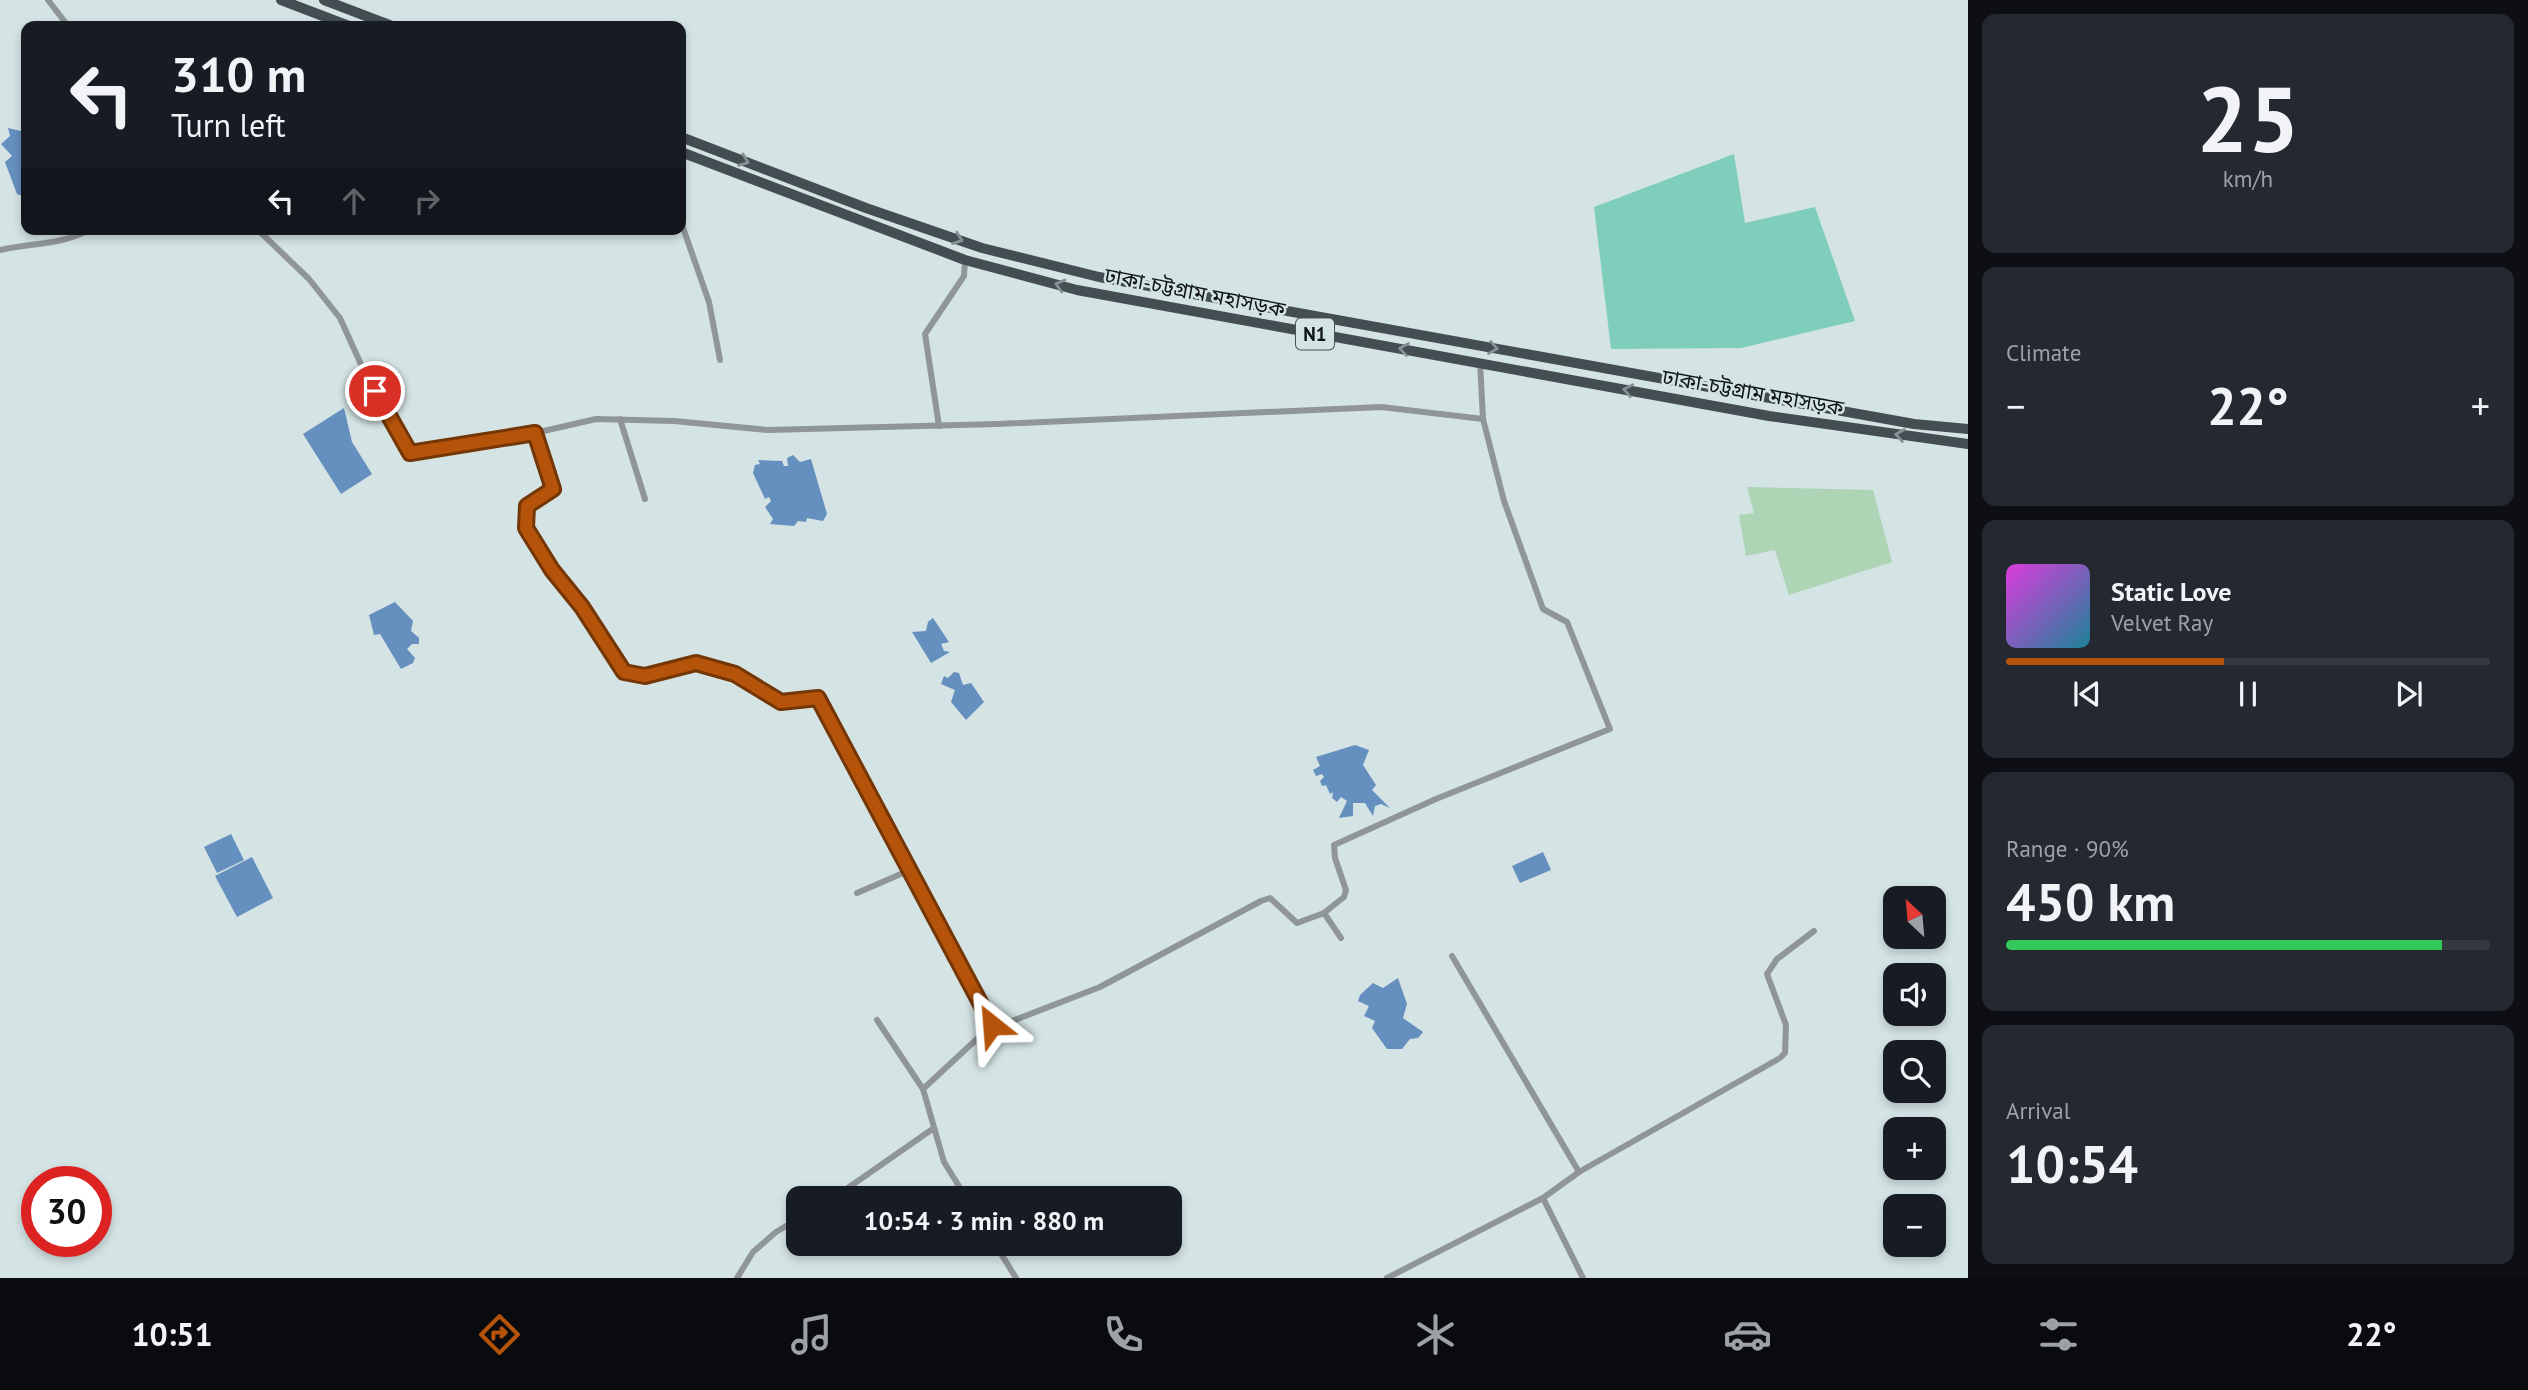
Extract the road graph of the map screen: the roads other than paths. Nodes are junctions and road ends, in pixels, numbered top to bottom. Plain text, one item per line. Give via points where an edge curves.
1 (48, 0) edge
2 (281, 0) edge
3 (324, 0) edge
4 (64, 21) edge
5 (336, 21) edge
6 (379, 21) edge
7 (686, 139) edge
8 (686, 154) edge
9 (76, 235) edge
10 (263, 235) edge
11 (686, 235) edge
12 (0, 250) edge
13 (965, 260) junction
14 (720, 360) dead end
15 (1480, 362) junction
16 (1483, 418) junction
17 (620, 419) junction
18 (939, 426) junction
19 (1968, 429) edge
20 (535, 433) junction
21 (1968, 444) edge
22 (645, 499) dead end
23 (910, 870) junction
24 (857, 893) dead end
25 (1325, 913) junction
26 (1814, 931) dead end
27 (1341, 938) dead end
28 (1452, 956) dead end
29 (877, 1020) dead end
30 (992, 1025) junction
31 (923, 1089) junction
32 (934, 1128) junction
33 (1579, 1172) junction
34 (851, 1186) edge
35 (959, 1186) edge
36 (1543, 1198) junction
37 (786, 1226) edge
38 (1002, 1256) edge
39 (737, 1278) edge
40 (1016, 1278) edge
41 (1387, 1278) edge
42 (1584, 1278) edge

1 - 4 street
2 - 5 highway
3 - 6 highway
7 -> 19 highway, ঢাকা-চট্টগ্রাম মহাসড়ক / N1 via 982,248 1099,276 1772,399
8 - 13 highway, ঢাকা-চট্টগ্রাম মহাসড়ক / N1
9 - 12 street
10 - 20 street via 309,279 340,318 410,453
11 - 14 street via 709,302
15 -> 13 highway, ঢাকা-চট্টগ্রাম মহাসড়ক / N1 via 1090,292
13 - 18 street via 964,276 925,334
15 - 16 street
21 -> 15 highway, ঢাকা-চট্টগ্রাম মহাসড়ক / N1 via 1769,416
16 - 18 street via 1381,407
16 - 25 street via 1504,501 1542,609 1567,622 1610,729 1334,845 1346,890 1345,897
17 - 18 street via 768,430
17 - 20 street via 596,419
17 - 22 street
20 - 23 street via 553,489 527,506 526,528 624,672 645,676 696,663 735,674 781,702 818,698
23 - 24 street
23 - 30 street
25 - 27 street
25 - 30 street via 1297,923 1270,898 1261,901 1100,987
26 - 33 street via 1777,959 1768,974 1786,1026 1785,1053
28 - 33 street
29 - 31 street
30 - 31 street
31 - 32 street
32 - 34 street
32 - 35 street via 944,1162
33 - 36 street
36 - 41 street
36 - 42 street
37 - 39 street via 753,1252
38 - 40 street

